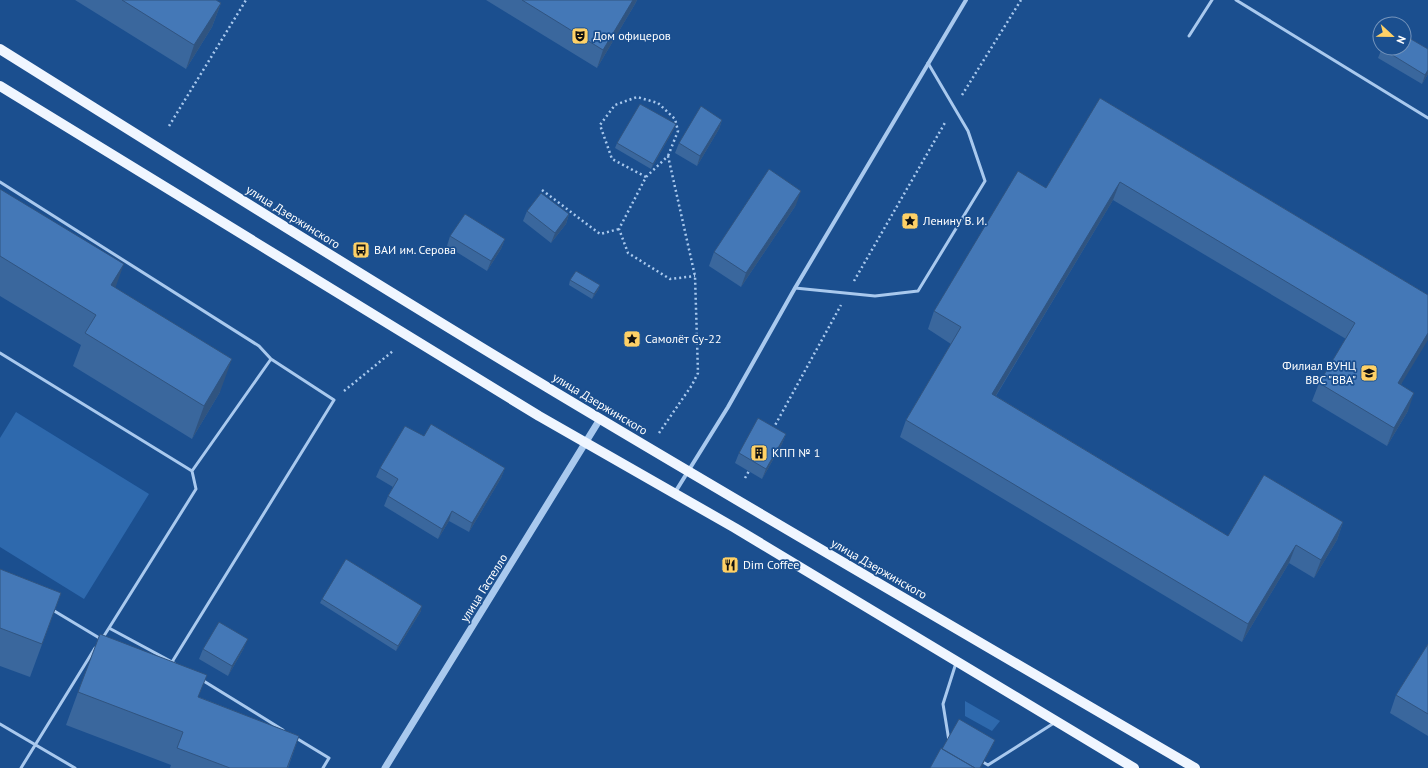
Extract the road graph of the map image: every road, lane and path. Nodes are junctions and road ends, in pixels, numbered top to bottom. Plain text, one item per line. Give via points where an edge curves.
1 (246, 0) edge
2 (966, 0) edge
3 (1022, 0) edge
4 (1212, 0) edge
5 (1236, 0) edge
6 (1189, 36) dead end
7 (0, 49) edge
8 (928, 63) junction
9 (0, 86) edge
10 (955, 107) junction
11 (1428, 118) edge
12 (169, 126) dead end
13 (668, 156) junction
14 (646, 177) junction
15 (0, 182) edge
16 (542, 190) dead end
17 (619, 229) junction
18 (695, 276) junction
19 (795, 288) junction
20 (847, 293) junction
21 (393, 351) dead end
22 (0, 353) edge
23 (271, 360) junction
24 (334, 400) junction
25 (600, 419) junction
26 (772, 429) edge
27 (659, 433) dead end
28 (586, 443) junction
29 (192, 471) junction
30 (688, 471) junction
31 (749, 471) edge
32 (745, 478) dead end
33 (674, 494) junction
34 (47, 607) edge
35 (109, 628) junction
36 (101, 639) junction
37 (956, 661) junction
38 (172, 662) junction
39 (178, 666) edge
40 (198, 678) edge
41 (1056, 721) junction
42 (0, 724) edge
43 (949, 742) edge
44 (36, 745) junction
45 (975, 757) edge
46 (21, 768) edge
47 (75, 768) edge
48 (323, 768) edge
49 (385, 768) edge
50 (1134, 768) edge
51 (1195, 768) edge

1 - 12 path
2 - 8 street
3 - 10 path
4 - 6 lane
5 - 11 lane
7 - 25 main road, улица Дзержинского via 350,268
8 - 10 lane
8 - 19 street
9 - 28 main road
10 - 20 path
10 - 20 lane via 968,131 985,181 918,291 875,296
13 - 14 path
13 - 14 path via 678,131 675,119 658,103 637,97 615,105 600,125 612,159
13 - 18 path
14 - 17 path
15 - 23 lane via 259,346
16 - 17 path via 600,234
17 - 18 path via 628,253 670,279
18 - 27 path via 698,373
19 - 20 lane
19 - 30 street via 728,407
20 - 26 path
21 - 24 path
22 - 29 lane
23 - 24 lane
23 - 29 lane
24 - 38 lane
25 - 28 street, улица Гастелло
25 - 30 main road, улица Дзержинского
28 - 33 main road
28 - 49 street, улица Гастелло
29 - 35 lane via 196,489
30 - 33 street
30 - 51 main road, улица Дзержинского
31 - 32 path
33 - 37 main road
34 - 36 lane
35 - 36 lane
35 - 38 lane
36 - 44 lane
37 - 41 main road
37 - 43 lane via 944,704
38 - 39 lane
40 - 48 lane via 329,758
41 - 45 lane via 988,765
41 - 50 main road
42 - 44 lane
44 - 46 lane
44 - 47 lane

